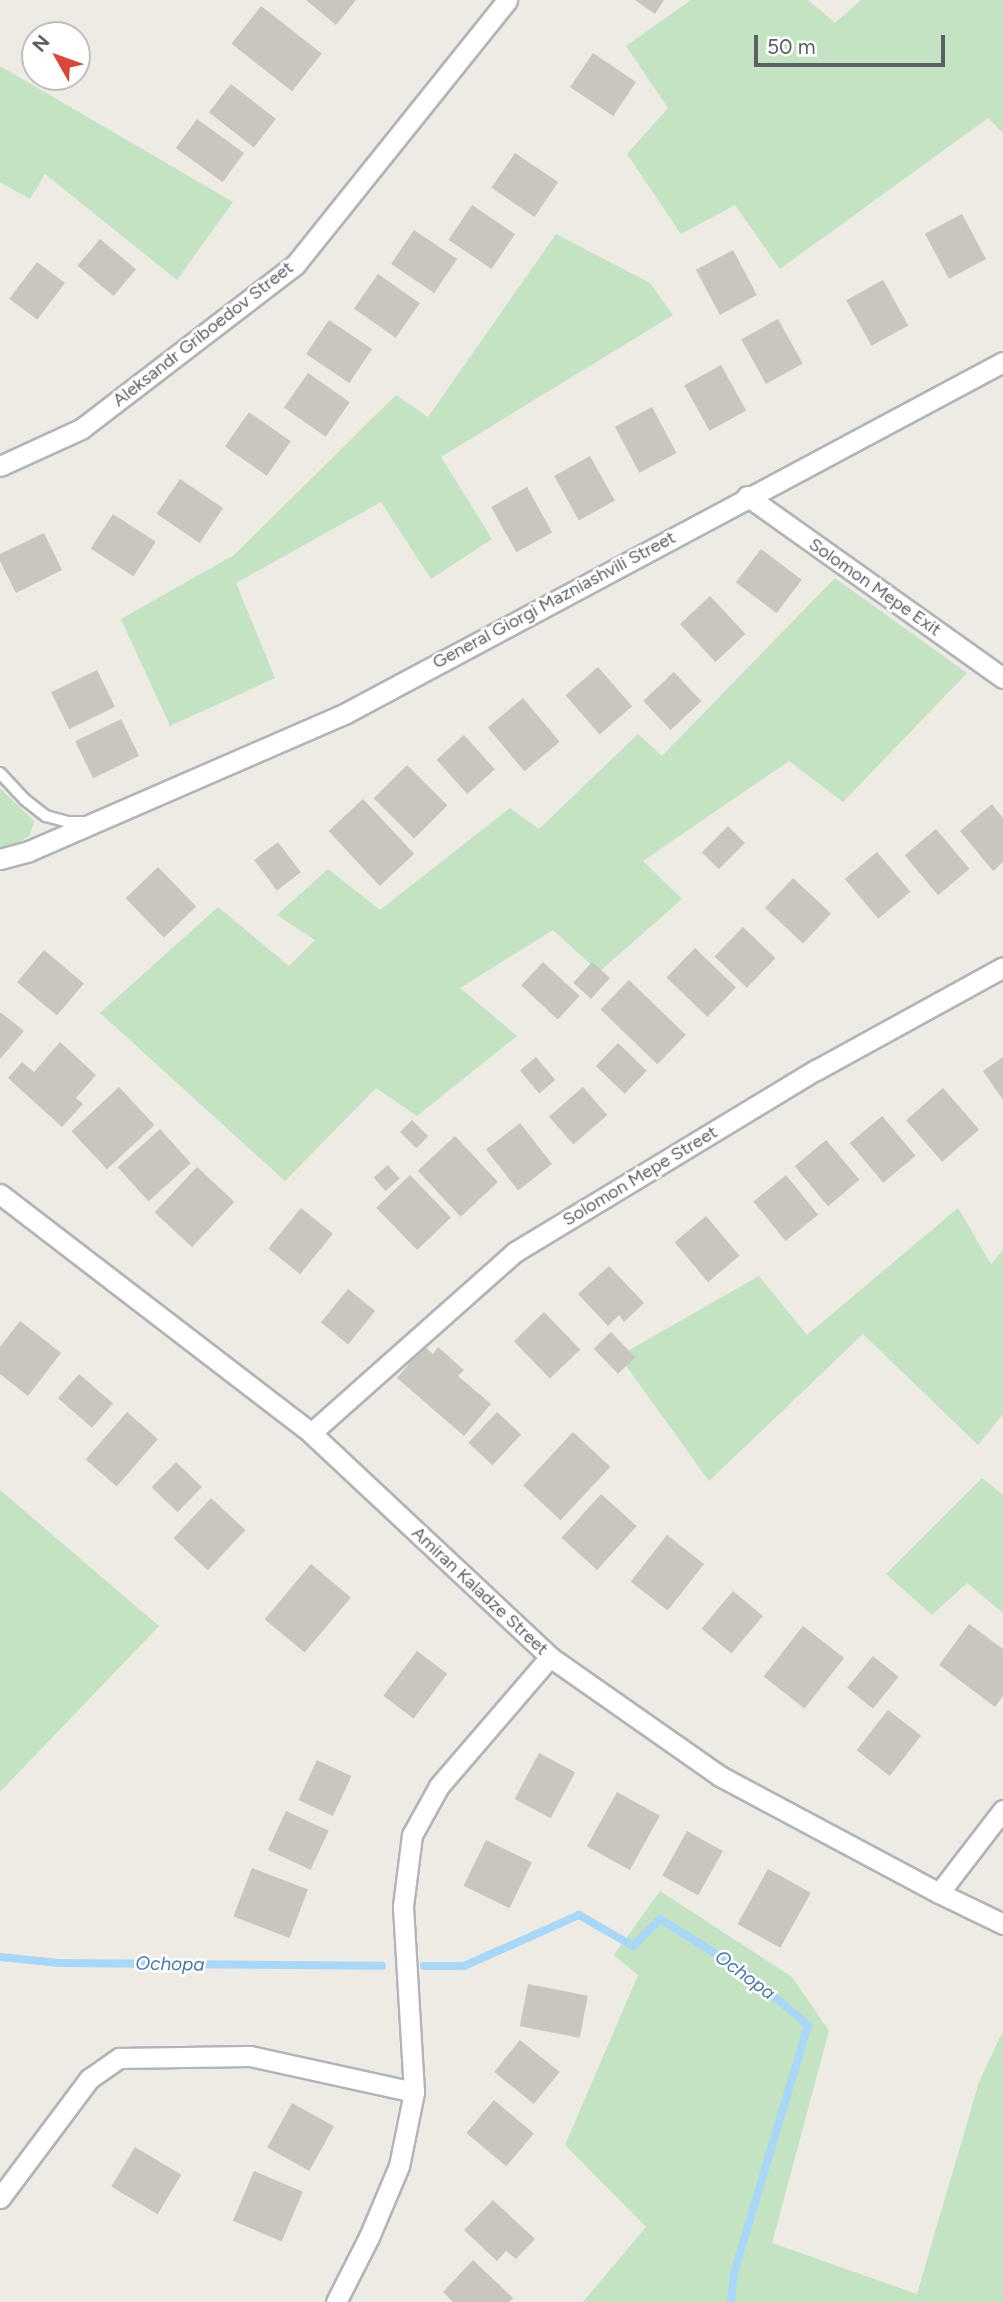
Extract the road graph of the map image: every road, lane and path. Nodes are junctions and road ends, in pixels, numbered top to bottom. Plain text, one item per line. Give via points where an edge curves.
1 (507, 0) edge
2 (1003, 362) edge
3 (0, 466) edge
4 (747, 496) junction
5 (1003, 678) edge
6 (0, 773) edge
7 (97, 821) junction
8 (0, 859) edge
9 (1003, 967) edge
10 (0, 1194) edge
11 (312, 1433) junction
12 (550, 1657) junction
13 (1003, 1810) edge
14 (939, 1894) junction
15 (1003, 1924) edge
16 (414, 2092) junction
17 (0, 2198) edge
18 (335, 2302) edge

1 - 3 street, Aleksandr Griboedov Street via 295,265 81,429
2 - 4 street, General Giorgi Mazniashvili Street
4 - 5 street, Solomon Mepe Exit
4 - 7 street, General Giorgi Mazniashvili Street via 346,713
6 - 7 lane, General Giorgi Mazniashvili Street via 46,816 69,822
7 - 8 street, General Giorgi Mazniashvili Street
9 - 11 street, Solomon Mepe Street via 816,1070 515,1252
10 - 11 street, Amiran Kaladze Street
11 - 12 street, Amiran Kaladze Street
12 - 14 street, Amiran Kaladze Street via 720,1776
12 - 16 street via 439,1786 412,1835 403,1906
13 - 14 street
14 - 15 street, Amiran Kaladze Street
16 - 17 street via 250,2056 120,2058 89,2079
16 - 18 street via 399,2166

